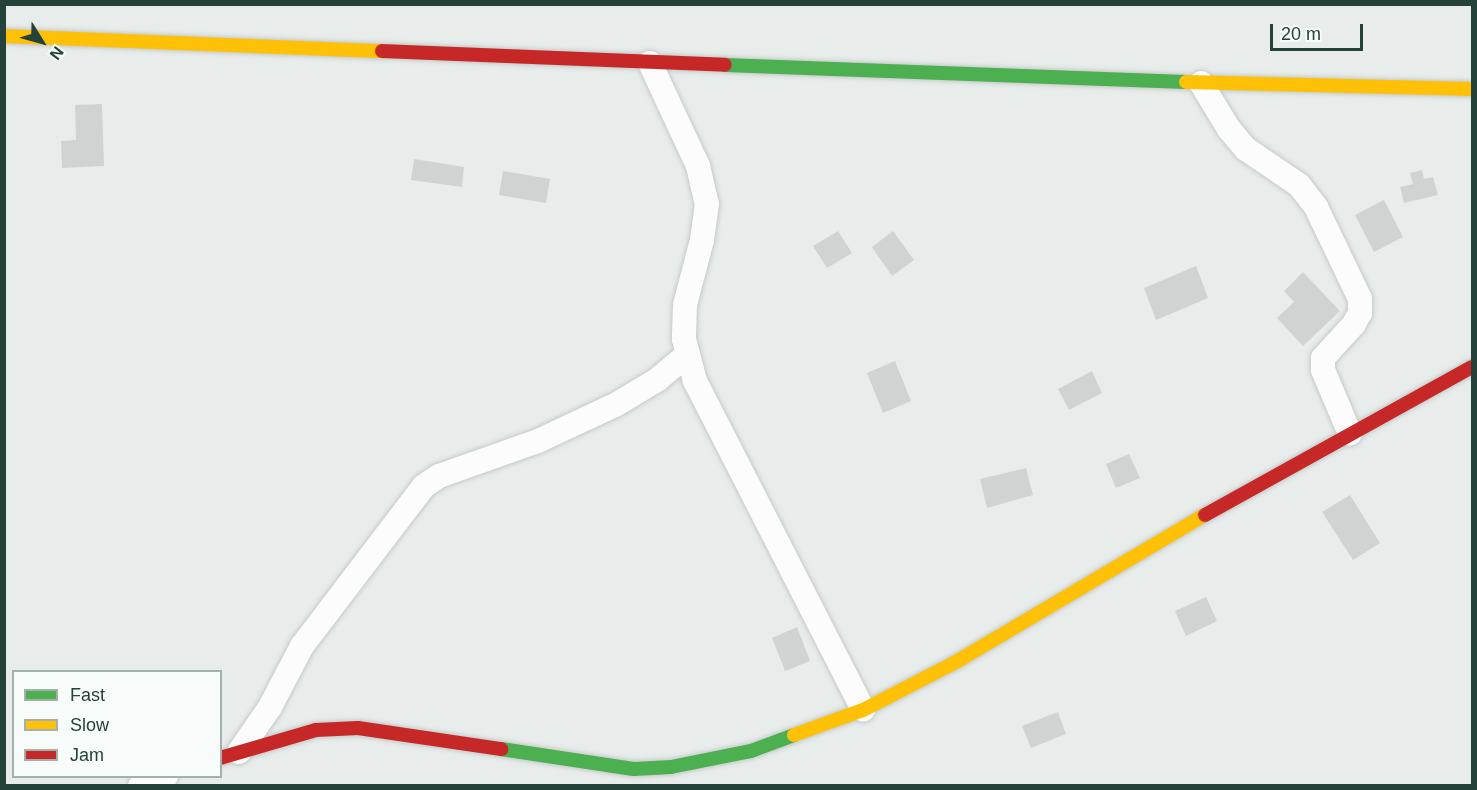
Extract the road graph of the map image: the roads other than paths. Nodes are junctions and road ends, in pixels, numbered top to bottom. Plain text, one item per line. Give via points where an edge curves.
1 (4, 36) edge
2 (650, 63) junction
3 (1201, 83) junction
4 (1473, 89) edge
5 (688, 354) junction
6 (1473, 367) edge
7 (1350, 434) junction
8 (863, 710) junction
9 (230, 755) edge
10 (665, 776) edge
11 (163, 778) edge
12 (140, 786) edge

1 - 2 street
2 - 3 street
2 - 5 street via 698,166 707,204 686,305 684,339
3 - 4 street
3 - 7 street via 1246,149 1299,185 1316,207 1360,299 1360,314 1354,324 1323,358 1323,370
5 - 8 street via 695,381
5 - 9 street via 657,380 617,404 538,441 439,476 424,486 302,646 270,707
6 - 7 street
7 - 8 street via 956,662
8 - 10 street via 751,751
9 - 10 street via 316,730 358,728
11 - 12 street

